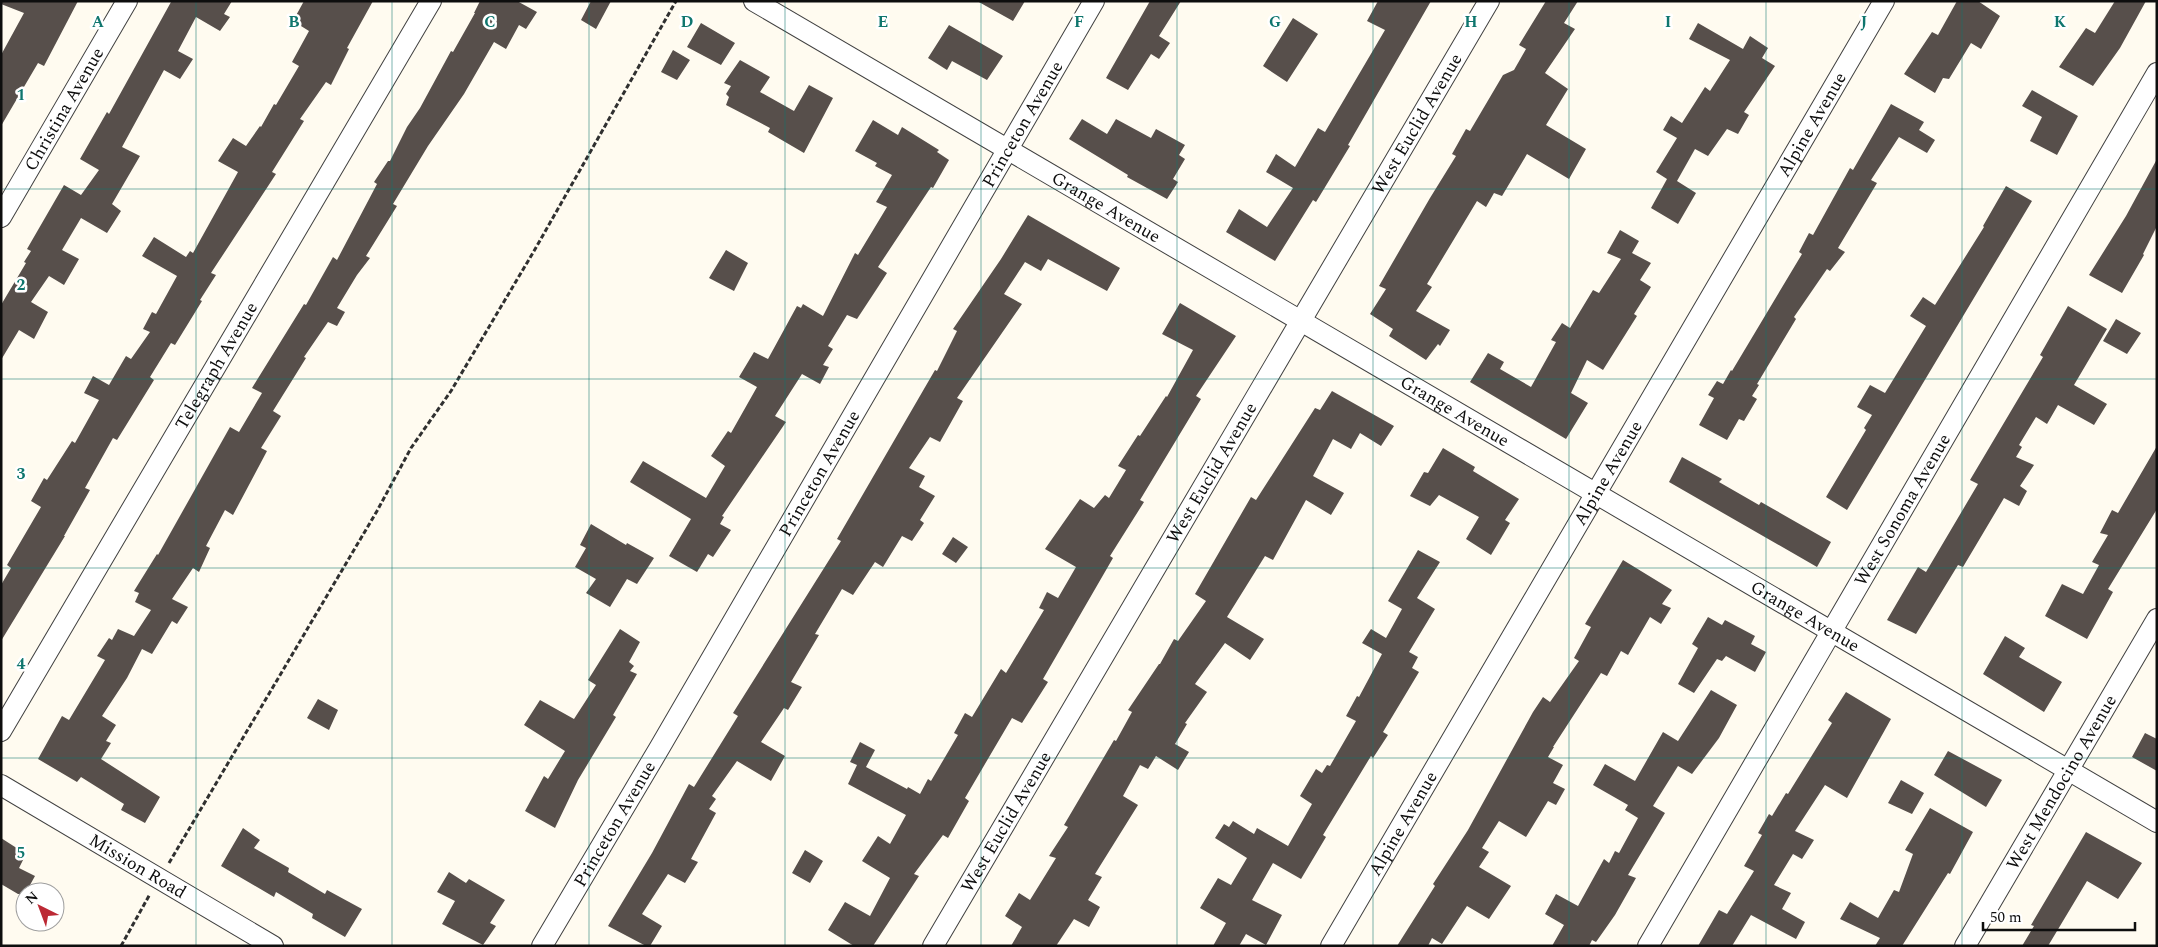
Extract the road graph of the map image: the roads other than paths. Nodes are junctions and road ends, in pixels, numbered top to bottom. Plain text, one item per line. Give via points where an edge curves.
1 (127, 1) edge
2 (431, 1) edge
3 (754, 1) edge
4 (1094, 1) edge
5 (1489, 1) edge
6 (1884, 1) edge
7 (2157, 73) edge
8 (1008, 149) junction
9 (1, 216) edge
10 (1301, 322) junction
11 (1595, 494) junction
12 (2157, 619) edge
13 (1832, 631) junction
14 (1, 731) edge
15 (2068, 770) junction
16 (1, 785) edge
17 (2157, 822) edge
18 (273, 946) edge
19 (542, 946) edge
20 (933, 946) edge
21 (1331, 946) edge
22 (1648, 946) edge
23 (1965, 946) edge

1 - 9 street, Christina Avenue
2 - 14 street, Telegraph Avenue
3 - 8 street, Grange Avenue
4 - 8 street, Princeton Avenue
5 - 10 street, West Euclid Avenue
6 - 11 street, Alpine Avenue
7 - 13 street, West Sonoma Avenue
8 - 10 street, Grange Avenue
8 - 19 street, Princeton Avenue
10 - 11 street, Grange Avenue
10 - 20 street, West Euclid Avenue
11 - 13 street, Grange Avenue
11 - 21 street, Alpine Avenue
12 - 15 street, West Mendocino Avenue
13 - 15 street, Grange Avenue
13 - 22 street, West Sonoma Avenue
15 - 17 street, Grange Avenue
15 - 23 street, West Mendocino Avenue
16 - 18 street, Mission Road

